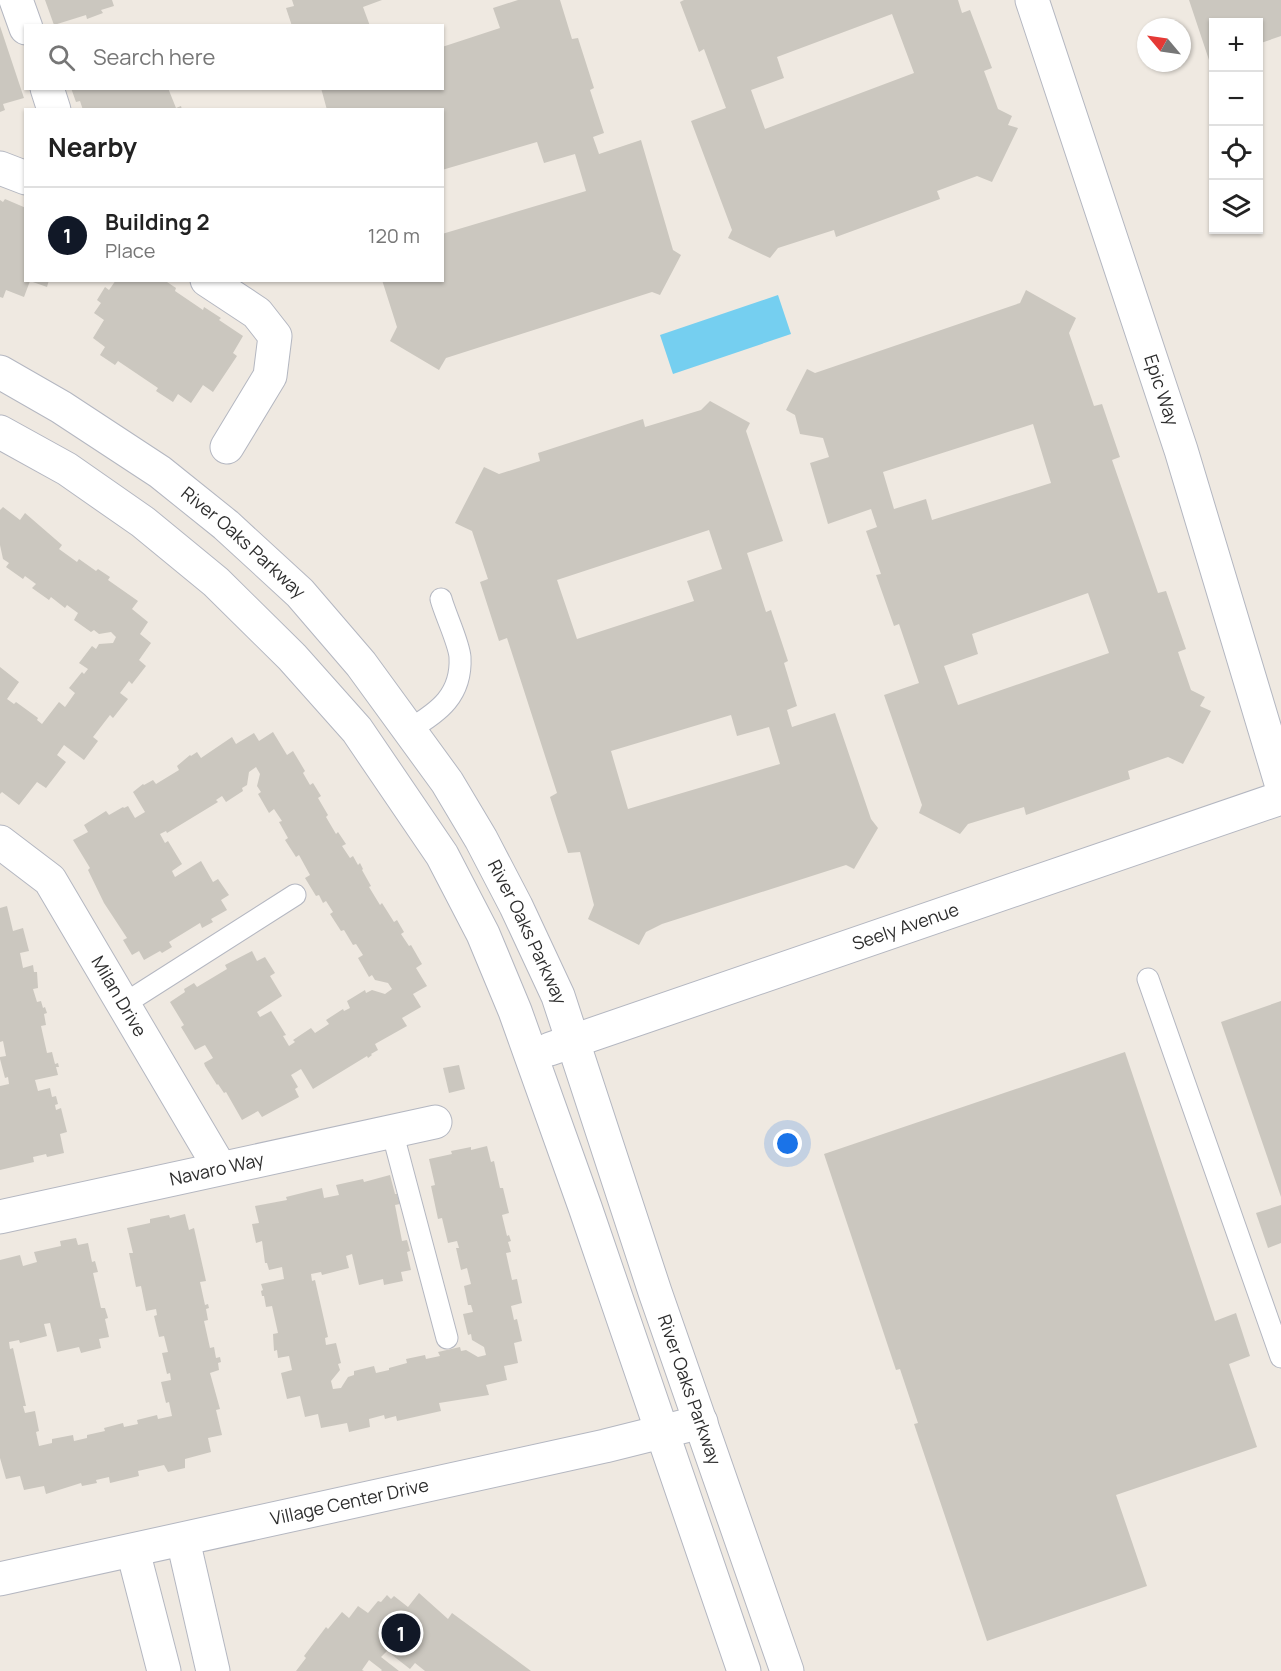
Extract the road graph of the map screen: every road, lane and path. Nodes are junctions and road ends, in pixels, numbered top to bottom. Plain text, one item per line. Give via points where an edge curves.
1 (16, 0) edge
2 (1032, 0) edge
3 (25, 24) edge
4 (48, 90) edge
5 (53, 108) edge
6 (0, 168) edge
7 (24, 177) edge
8 (210, 282) edge
9 (0, 372) edge
10 (0, 432) edge
11 (227, 447) dead end
12 (441, 599) dead end
13 (410, 729) junction
14 (1281, 783) edge
15 (1281, 798) edge
16 (0, 842) edge
17 (295, 896) dead end
18 (1148, 979) dead end
19 (124, 1004) junction
20 (571, 1041) junction
21 (532, 1056) junction
22 (435, 1122) dead end
23 (392, 1131) junction
24 (220, 1168) junction
25 (0, 1217) edge
26 (447, 1338) dead end
27 (1281, 1357) edge
28 (701, 1422) junction
29 (662, 1431) junction
30 (183, 1540) junction
31 (133, 1551) junction
32 (0, 1580) edge
33 (784, 1660) edge
34 (164, 1671) edge
35 (213, 1671) edge
36 (744, 1671) edge

1 - 3 street
2 - 14 street, Epic Way via 1181,450
4 - 5 street
6 - 7 street
8 - 11 street via 257,314 275,336 270,376
9 - 13 street, River Oaks Parkway via 160,472 226,525 300,593
10 - 21 street via 67,469 143,522 216,582 292,657 357,730 442,855 483,934
12 - 13 lane via 460,656 457,682 435,714
13 - 20 street, River Oaks Parkway via 486,849 558,996
15 - 20 street, Seely Avenue
16 - 19 street, Milan Drive via 50,880
17 - 19 lane
18 - 27 lane
19 - 24 street, Milan Drive
20 - 21 street, Seely Avenue
20 - 28 street, River Oaks Parkway
21 - 29 street
22 - 23 street, Navaro Way
23 - 24 street, Navaro Way
23 - 26 lane
24 - 25 street, Navaro Way
28 - 29 street, Village Center Drive
28 - 33 street, River Oaks Parkway
29 - 30 street, Village Center Drive
29 - 33 street via 693,1455 751,1623
29 - 36 street
30 - 31 street, Village Center Drive
30 - 35 street
31 - 32 street, Village Center Drive
31 - 34 street

